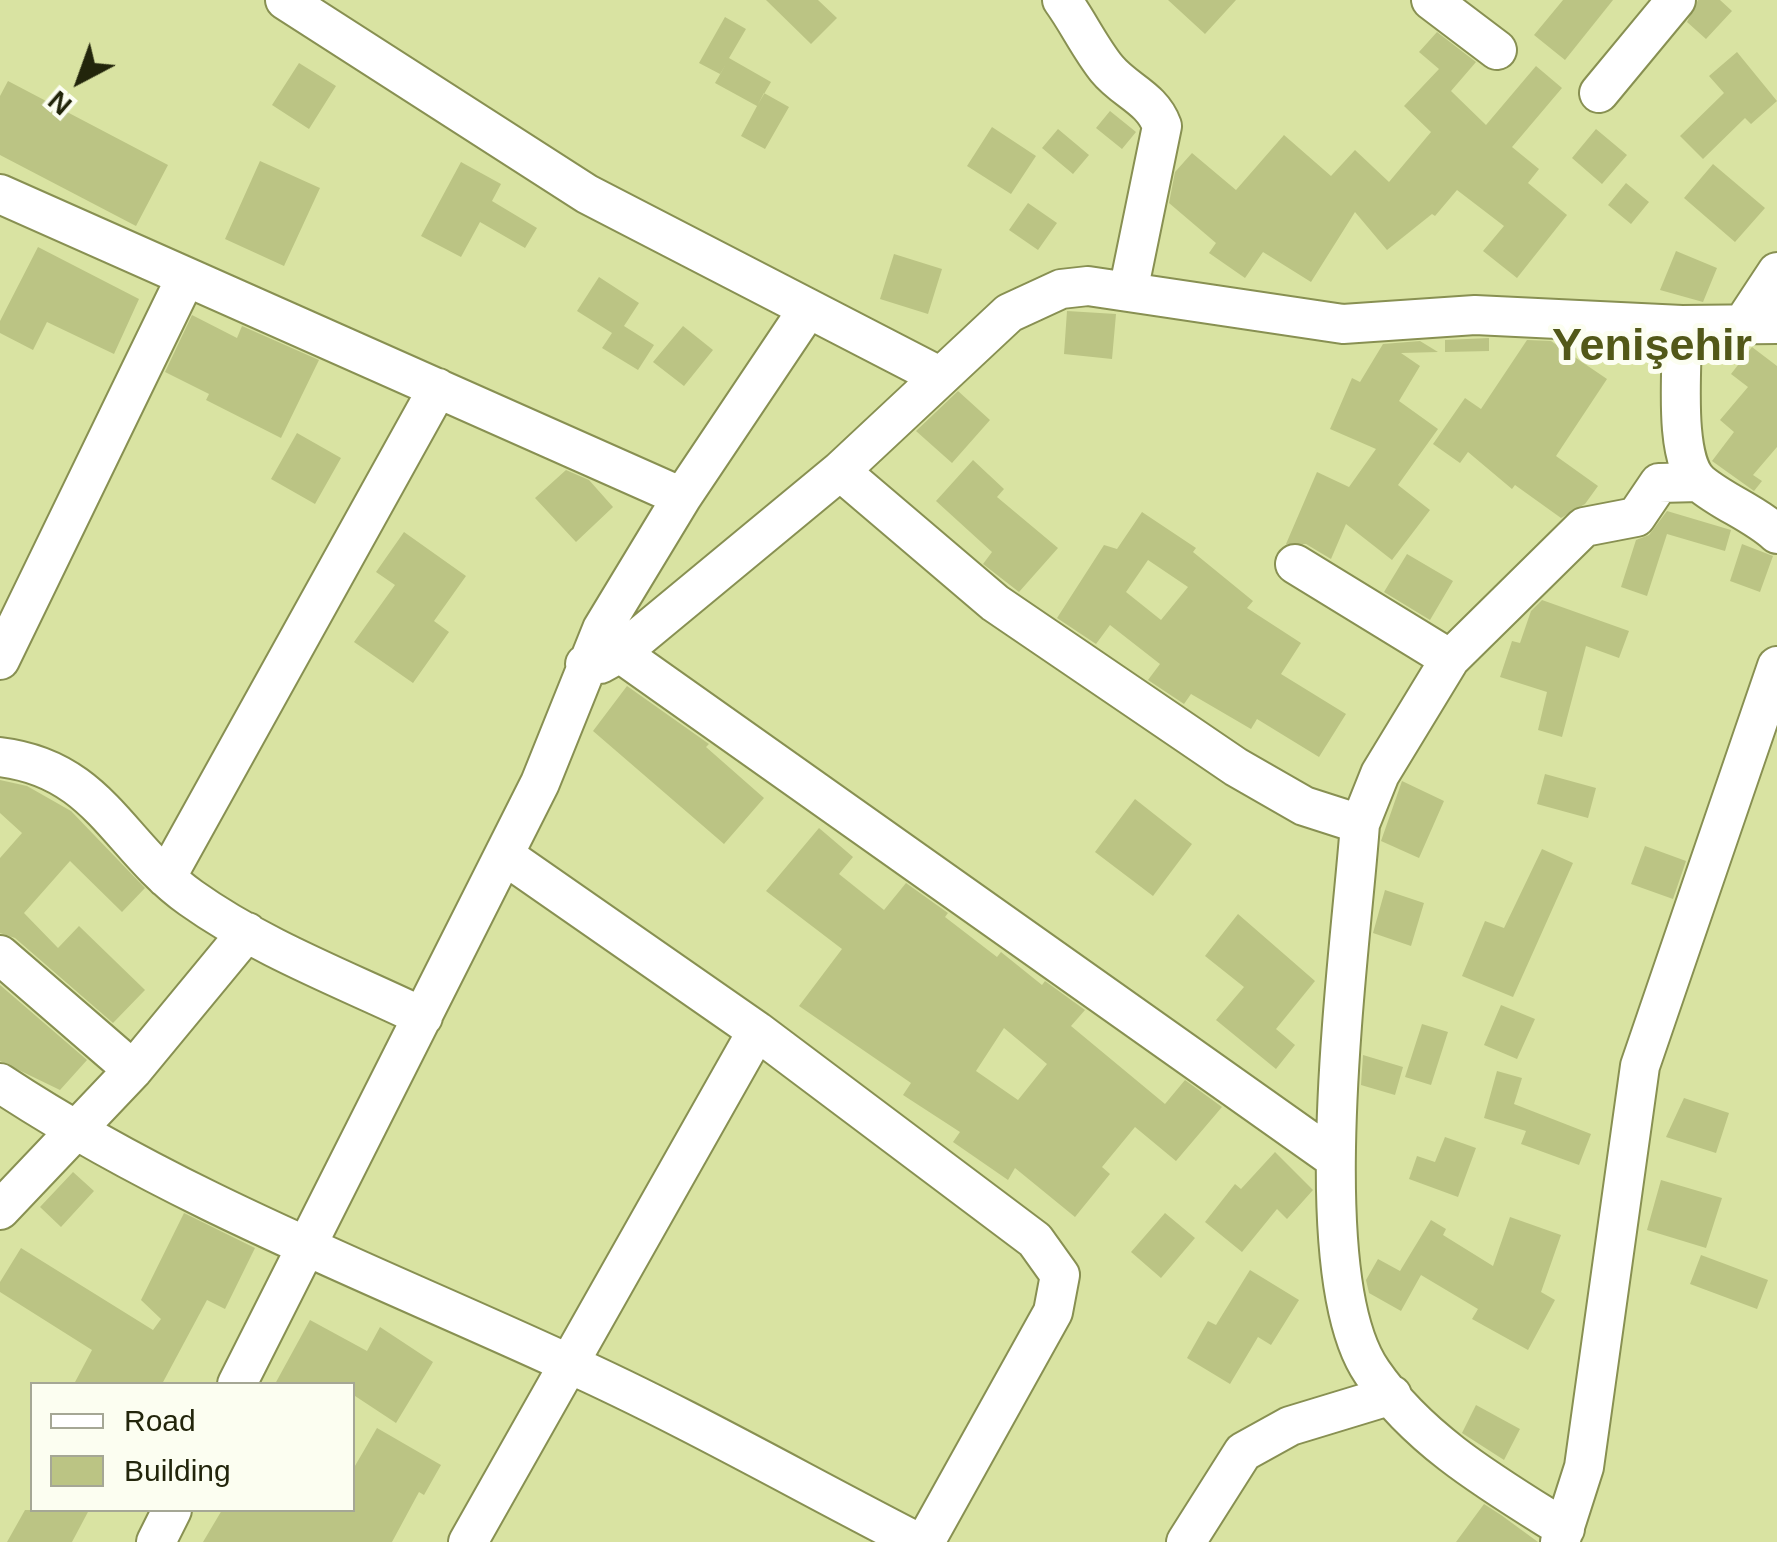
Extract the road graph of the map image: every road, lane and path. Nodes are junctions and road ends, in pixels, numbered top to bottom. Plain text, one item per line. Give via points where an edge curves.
1 (285, 0) edge
2 (1676, 0) edge
3 (1452, 6) edge
4 (1080, 8) edge
5 (1497, 50) dead end
6 (1599, 93) dead end
7 (0, 194) edge
8 (1777, 272) edge
9 (186, 277) junction
10 (1128, 292) junction
11 (808, 310) junction
12 (1760, 323) edge
13 (1682, 325) junction
14 (939, 376) junction
15 (438, 388) junction
16 (840, 471) junction
17 (1699, 482) junction
18 (682, 497) junction
19 (1777, 534) edge
20 (1295, 564) dead end
21 (602, 658) junction
22 (1450, 659) junction
23 (0, 660) edge
24 (1777, 666) edge
25 (0, 757) edge
26 (1360, 824) junction
27 (504, 855) junction
28 (166, 878) junction
29 (247, 932) junction
30 (0, 955) edge
31 (422, 1017) junction
32 (757, 1031) junction
33 (133, 1070) junction
34 (0, 1083) edge
35 (76, 1133) junction
36 (1336, 1159) junction
37 (0, 1210) edge
38 (307, 1248) junction
39 (569, 1363) junction
40 (238, 1382) edge
41 (1392, 1395) junction
42 (171, 1512) edge
43 (1563, 1536) edge
44 (156, 1542) edge
45 (468, 1542) edge
46 (921, 1542) edge
47 (1186, 1542) edge

1 - 11 street via 587,194
2 - 6 street
3 - 5 street
4 - 10 street via 1102,64 1147,101 1162,126
7 - 9 street
8 - 12 street
9 - 15 street
9 - 23 street
10 - 13 street via 1343,324 1476,315
10 - 14 street via 1088,286 1030,300
11 - 14 street
11 - 18 street
12 - 13 street
13 - 17 street via 1684,448
14 - 16 street
15 - 18 street
15 - 28 street
16 - 21 street
16 - 26 street via 995,602 1204,745 1304,806
17 - 19 street
17 - 22 street via 1659,483 1636,517 1584,527
18 - 21 street
20 - 22 street
21 - 27 street
21 - 36 street
22 - 26 street via 1380,774
24 - 43 street via 1640,1066 1584,1467
25 - 28 street via 58,771
26 - 36 street
27 - 31 street
27 - 32 street
28 - 29 street
29 - 31 street
29 - 33 street
30 - 33 street
31 - 38 street
32 - 39 street
32 - 46 street via 1035,1240 1060,1275 1053,1312
33 - 35 street
34 - 35 street
35 - 37 street
35 - 38 street
36 - 41 street via 1348,1326
38 - 39 street
38 - 40 street
39 - 45 street
39 - 46 street
41 - 43 street via 1470,1469
41 - 47 street via 1290,1426 1243,1452
42 - 44 street

